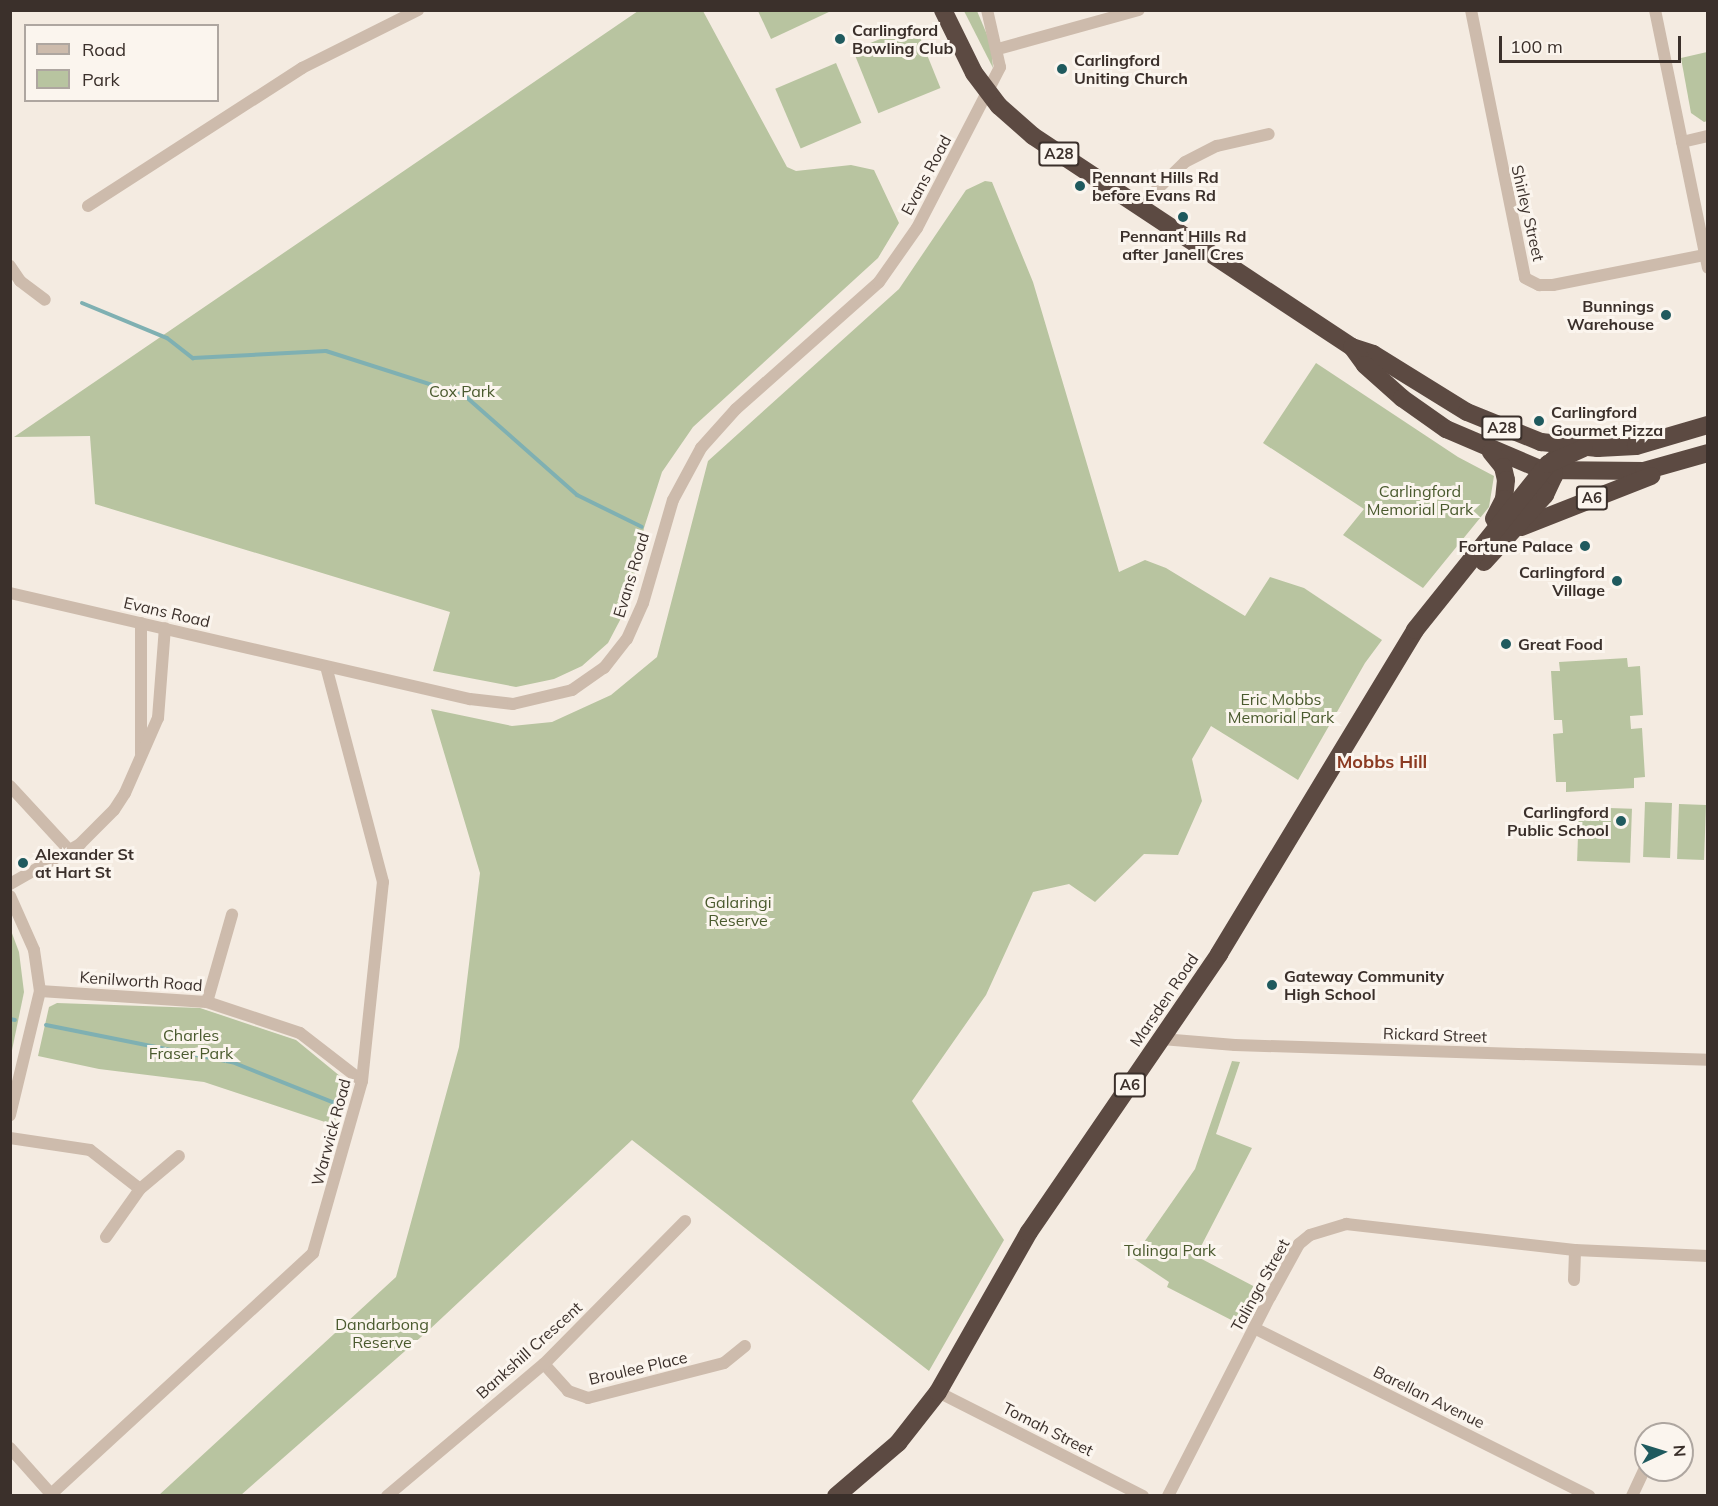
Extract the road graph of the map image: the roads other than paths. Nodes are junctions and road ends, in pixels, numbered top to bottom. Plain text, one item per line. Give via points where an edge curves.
1 (418, 10) edge
2 (943, 10) edge
3 (987, 10) edge
4 (1139, 10) edge
5 (1470, 10) edge
6 (1655, 10) edge
7 (998, 50) junction
8 (987, 91) junction
9 (1269, 134) dead end
10 (1707, 136) edge
11 (1682, 142) junction
12 (88, 206) dead end
13 (1139, 207) junction
14 (1705, 255) junction
15 (10, 266) edge
16 (1707, 268) edge
17 (45, 300) dead end
18 (1352, 347) junction
19 (1451, 403) junction
20 (1707, 425) edge
21 (1584, 448) junction
22 (1489, 450) junction
23 (1707, 454) edge
24 (1670, 464) junction
25 (1550, 467) junction
26 (1514, 531) junction
27 (1486, 541) junction
28 (10, 593) edge
29 (141, 623) junction
30 (165, 628) junction
31 (1402, 656) junction
32 (326, 667) junction
33 (139, 766) junction
34 (10, 786) edge
35 (70, 851) junction
36 (10, 884) edge
37 (10, 896) edge
38 (232, 915) dead end
39 (40, 990) junction
40 (207, 1002) junction
41 (1162, 1039) junction
42 (1707, 1060) edge
43 (362, 1081) junction
44 (10, 1115) edge
45 (10, 1137) edge
46 (179, 1156) dead end
47 (140, 1190) junction
48 (685, 1221) dead end
49 (106, 1237) dead end
50 (1575, 1250) junction
51 (1707, 1256) edge
52 (1574, 1280) dead end
53 (1254, 1328) junction
54 (745, 1346) dead end
55 (544, 1364) junction
56 (938, 1392) junction
57 (10, 1448) edge
58 (1639, 1482) edge
59 (50, 1495) edge
60 (1142, 1495) edge
61 (387, 1496) edge
62 (836, 1496) edge
63 (1168, 1496) edge
64 (1589, 1496) edge
65 (1632, 1496) edge

1 - 12 street via 302,68
2 - 8 highway, A28
3 - 7 street
4 - 7 street
5 - 14 street, Shirley Street via 1526,278 1539,285 1552,285
6 - 11 street
7 - 8 street, Evans Road via 1000,67
8 - 13 highway, A28 via 1033,136
8 - 32 street, Evans Road via 930,204 893,265 863,297 736,409 701,448 673,500 636,621 604,668 572,690 513,704 456,697
9 - 13 street via 1217,146 1185,162
10 - 11 street
11 - 14 street
13 - 18 highway, A28
14 - 16 street
15 - 17 street via 20,281
18 - 19 highway, A28 via 1373,354
18 - 22 highway, A28 via 1365,365 1402,398 1446,429
19 - 21 highway, A28 via 1526,437
19 - 25 highway via 1481,430
20 - 21 highway, A28 via 1636,446
21 - 25 highway
22 - 25 highway, A28
22 - 27 highway via 1503,466 1506,486
23 - 24 highway, A28
24 - 25 highway, A28 via 1617,473
24 - 26 highway, A6 via 1647,479 1561,509
25 - 26 highway, Marsden Road / A6 via 1545,495
25 - 27 highway, Marsden Road / A6
26 - 31 highway, Marsden Road / A6 via 1422,639
27 - 31 highway, Marsden Road / A6 via 1415,630
28 - 29 street, Evans Road
29 - 30 street, Evans Road
29 - 33 street via 144,705
30 - 32 street, Evans Road
30 - 33 street via 158,718
31 - 41 highway, Marsden Road / A6
32 - 43 street, Warwick Road via 384,882
33 - 35 street via 114,810
34 - 35 street
35 - 36 street
37 - 39 street via 34,950
38 - 40 street
39 - 40 street, Kenilworth Road
39 - 44 street
40 - 43 street, Kenilworth Road via 300,1033
41 - 42 street, Rickard Street via 1235,1045
41 - 56 highway, Marsden Road / A6 via 1029,1232
43 - 59 street, Warwick Road via 313,1253
45 - 47 street via 90,1150
46 - 47 street
47 - 49 street
48 - 55 street, Bankshill Crescent
50 - 51 street, Talinga Street
50 - 52 street
50 - 53 street, Talinga Street via 1364,1226 1333,1226 1299,1244
53 - 63 street, Talinga Street
53 - 64 street, Barellan Avenue
54 - 55 street, Broulee Place via 724,1364 588,1398 568,1391
55 - 61 street, Bankshill Crescent
56 - 60 street, Tomah Street
56 - 62 highway, Marsden Road / A6 via 898,1443
57 - 59 street
58 - 65 street

